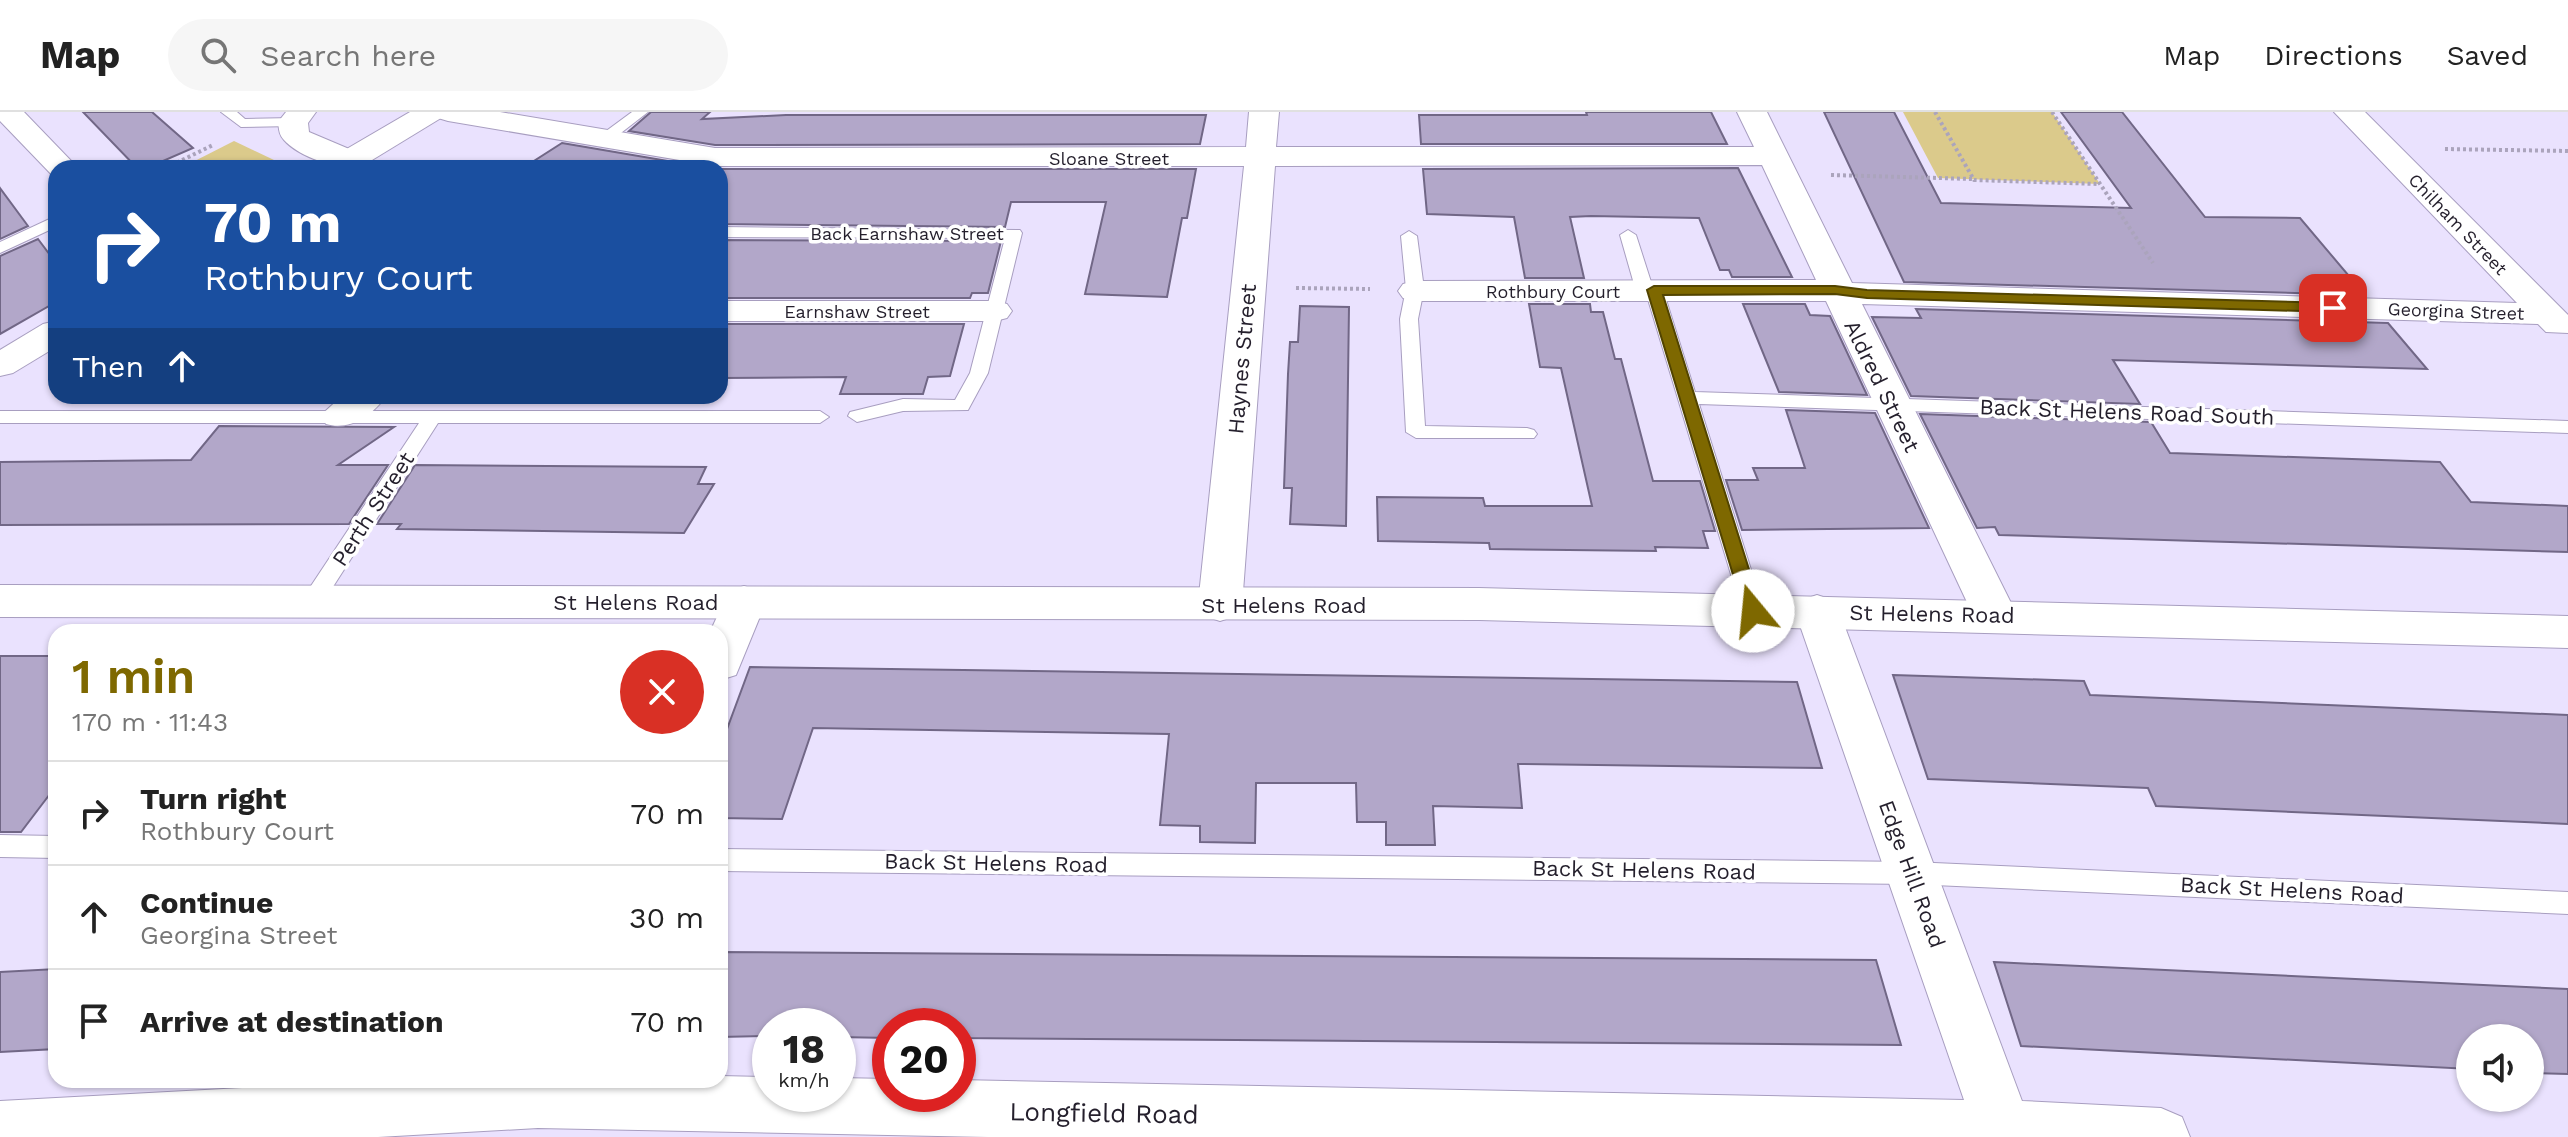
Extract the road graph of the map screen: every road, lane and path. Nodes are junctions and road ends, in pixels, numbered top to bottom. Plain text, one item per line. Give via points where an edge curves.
1 (7, 112) edge
2 (228, 112) edge
3 (431, 112) edge
4 (448, 112) edge
5 (641, 112) edge
6 (1264, 112) edge
7 (1752, 112) edge
8 (1935, 112) edge
9 (2052, 112) edge
10 (2349, 112) edge
11 (297, 117) edge
12 (241, 123) junction
13 (603, 140) junction
14 (2384, 148) junction
15 (2568, 151) edge
16 (1260, 159) junction
17 (55, 160) edge
18 (182, 160) edge
19 (336, 160) edge
20 (350, 160) edge
21 (679, 160) edge
22 (728, 162) edge
23 (1776, 164) junction
24 (1974, 180) junction
25 (2100, 184) junction
26 (48, 225) edge
27 (728, 232) edge
28 (1628, 235) dead end
29 (1409, 236) dead end
30 (0, 248) edge
31 (1248, 288) junction
32 (1415, 290) junction
33 (1650, 290) junction
34 (1836, 291) junction
35 (2181, 303) junction
36 (728, 311) edge
37 (995, 311) junction
38 (2558, 321) edge
39 (48, 337) edge
40 (0, 365) edge
41 (1686, 398) junction
42 (1890, 403) junction
43 (353, 406) edge
44 (433, 416) junction
45 (857, 416) dead end
46 (0, 417) edge
47 (820, 417) dead end
48 (2568, 427) edge
49 (1527, 434) dead end
50 (0, 601) edge
51 (312, 601) junction
52 (744, 602) junction
53 (1220, 605) junction
54 (1753, 611) junction
55 (1817, 611) junction
56 (1995, 615) junction
57 (2568, 632) edge
58 (728, 643) edge
59 (0, 846) edge
60 (48, 847) edge
61 (728, 860) edge
62 (1912, 873) junction
63 (2568, 903) edge
64 (542, 1090) edge
65 (801, 1122) edge
66 (0, 1130) edge
67 (2004, 1133) edge
68 (2161, 1137) edge

1 - 17 street
2 - 12 lane
3 - 20 street
4 - 13 street, Sloane Street
5 - 13 lane
6 - 16 street, Haynes Street
7 - 23 street, Aldred Street
8 - 24 path
9 - 25 path
10 - 14 street, Chilham Street
11 - 12 lane
11 - 19 street via 295,135
12 - 18 path via 229,137
13 - 21 street, Sloane Street
14 - 15 path
14 - 38 street, Chilham Street
16 - 22 street, Sloane Street
16 - 23 street, Sloane Street
16 - 31 street, Haynes Street
23 - 24 path
23 - 34 street, Aldred Street
24 - 25 path
25 - 35 path
26 - 30 lane
27 - 37 lane, Back Earnshaw Street via 1014,233
28 - 33 lane
29 - 32 lane
31 - 32 path
31 - 53 street, Haynes Street
32 - 33 street, Rothbury Court
32 - 49 lane via 1409,319 1416,432
33 - 34 street, Rothbury Court
33 - 41 lane
34 - 35 street, Georgina Street
34 - 42 street, Aldred Street
35 - 38 street, Georgina Street
36 - 37 street, Earnshaw Street
37 - 45 lane via 979,373 961,406 903,405
39 - 40 street
41 - 42 lane, Back St Helens Road South
41 - 54 lane
42 - 48 lane, Back St Helens Road South
42 - 56 street, Aldred Street
43 - 44 lane
43 - 46 lane
44 - 47 lane
44 - 51 lane, Perth Street
50 - 51 street, St Helens Road
51 - 52 street, St Helens Road
52 - 53 street, St Helens Road
52 - 58 street
53 - 54 street, St Helens Road
54 - 55 street, St Helens Road
55 - 56 street, St Helens Road
55 - 62 street, Edge Hill Road
56 - 57 street, St Helens Road
59 - 60 lane
61 - 62 lane, Back St Helens Road
62 - 63 lane, Back St Helens Road
62 - 67 street, Edge Hill Road
64 - 65 street, Longfield Road
64 - 66 street, Longfield Road
65 - 67 street, Longfield Road
67 - 68 street, Longfield Road

